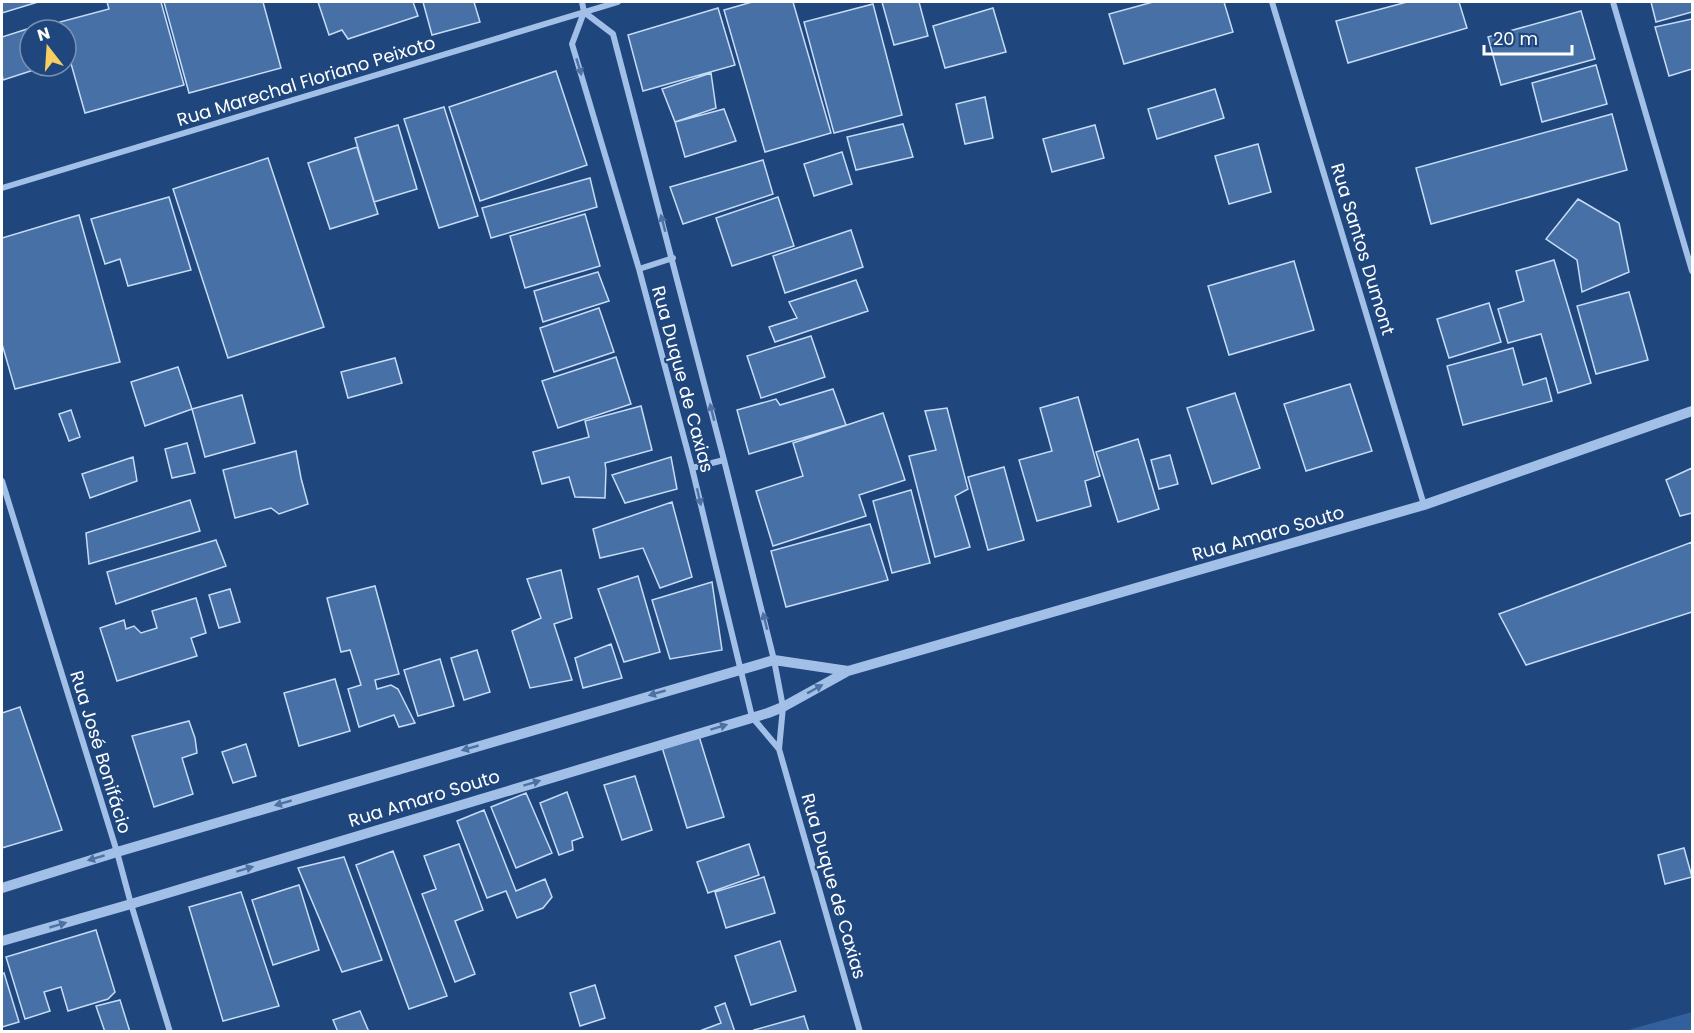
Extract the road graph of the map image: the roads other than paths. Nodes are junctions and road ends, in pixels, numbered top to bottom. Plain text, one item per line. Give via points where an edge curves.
1 (582, 2) edge
2 (618, 2) edge
3 (1272, 2) edge
4 (1613, 2) edge
5 (584, 12) junction
6 (2, 188) edge
7 (673, 258) junction
8 (639, 268) junction
9 (1692, 271) edge
10 (1692, 411) edge
11 (724, 460) junction
12 (692, 468) junction
13 (2, 481) edge
14 (1424, 505) junction
15 (774, 660) junction
16 (740, 669) junction
17 (848, 671) junction
18 (783, 707) junction
19 (752, 717) junction
20 (779, 749) junction
21 (117, 852) junction
22 (2, 888) edge
23 (131, 904) junction
24 (2, 941) edge
25 (170, 1032) edge
26 (861, 1032) edge

1 - 5 street
2 - 5 street, Rua Marechal Floriano Peixoto
3 - 14 street, Rua Santos Dumont
4 - 9 street
5 - 6 street, Rua Marechal Floriano Peixoto
7 -> 5 street, Rua Duque de Caxias via 613,34
5 -> 8 street, Rua Duque de Caxias via 572,44
7 - 8 street
11 -> 7 street, Rua Duque de Caxias
8 - 12 street, Rua Duque de Caxias
10 - 14 street, Rua Amaro Souto
11 - 12 street
15 -> 11 street, Rua Duque de Caxias
12 -> 16 street, Rua Duque de Caxias
13 - 21 street, Rua José Bonifácio
14 - 17 street, Rua Amaro Souto
15 - 16 street, Rua Amaro Souto
15 - 17 street, Rua Amaro Souto
15 - 18 street, Rua Duque de Caxias
16 - 19 street, Rua Duque de Caxias
16 -> 21 street, Rua Amaro Souto
18 -> 17 street, Rua Amaro Souto
18 - 19 street, Rua Amaro Souto
18 - 20 street, Rua Duque de Caxias
19 - 20 street, Rua Duque de Caxias
23 -> 19 street, Rua Amaro Souto
20 - 26 street, Rua Duque de Caxias
21 -> 22 street, Rua Amaro Souto
21 - 23 street, Rua José Bonifácio
24 -> 23 street, Rua Amaro Souto
23 - 25 street, Rua José Bonifácio

